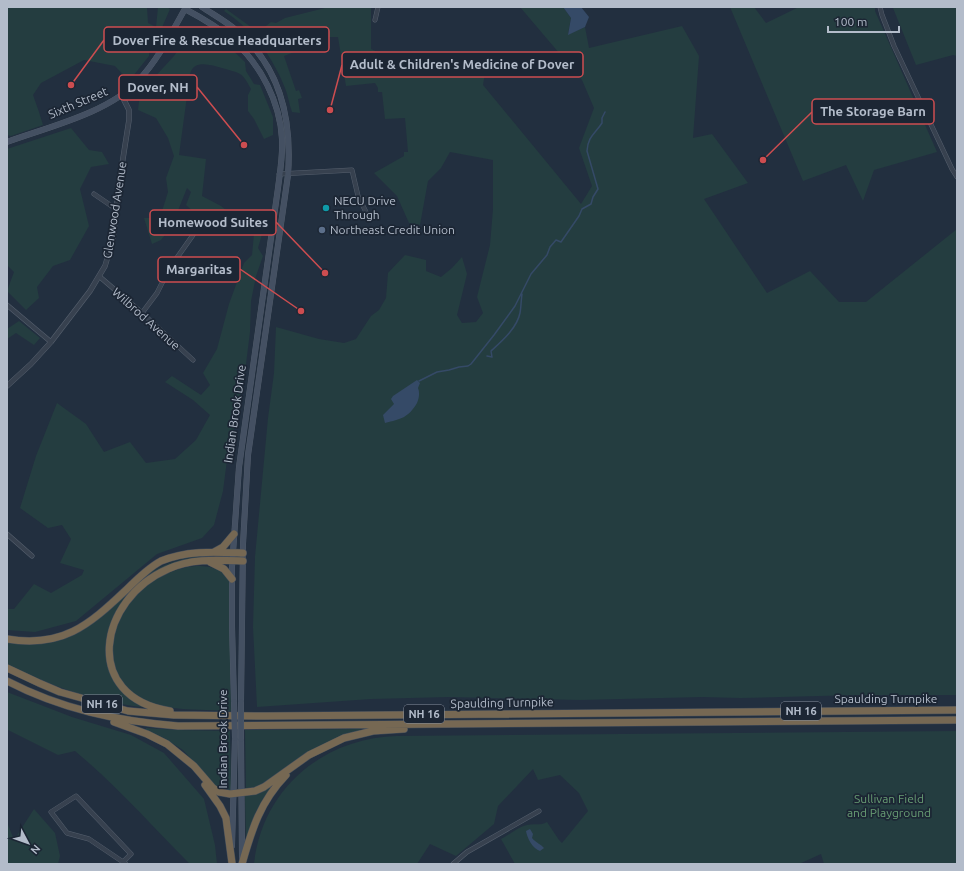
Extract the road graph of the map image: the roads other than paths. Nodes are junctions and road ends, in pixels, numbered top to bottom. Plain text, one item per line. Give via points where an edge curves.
1 (202, 7) edge
2 (378, 7) edge
3 (880, 7) edge
4 (184, 8) edge
5 (374, 20) dead end
6 (122, 96) junction
7 (7, 142) edge
8 (280, 174) junction
9 (288, 174) junction
10 (957, 177) edge
11 (94, 194) dead end
12 (116, 209) junction
13 (366, 212) dead end
14 (194, 234) dead end
15 (100, 277) junction
16 (7, 305) edge
17 (142, 313) junction
18 (51, 342) junction
19 (193, 360) dead end
20 (7, 386) edge
21 (7, 534) edge
22 (234, 534) junction
23 (212, 553) junction
24 (233, 553) junction
25 (243, 553) junction
26 (32, 556) dead end
27 (208, 561) junction
28 (233, 561) junction
29 (243, 561) junction
30 (232, 579) junction
31 (7, 639) edge
32 (7, 668) edge
33 (7, 681) edge
34 (957, 710) edge
35 (100, 715) junction
36 (202, 716) junction
37 (957, 720) edge
38 (423, 724) junction
39 (189, 762) junction
40 (292, 767) junction
41 (238, 793) junction
42 (539, 811) dead end
43 (125, 863) edge
44 (232, 864) edge
45 (242, 864) edge
46 (453, 864) edge

1 - 9 main road, Indian Brook Drive via 246,38 272,74 279,90 287,124
2 - 5 street
3 - 10 street via 894,46
4 - 6 main road, Sixth Street via 146,72
4 - 8 main road, Indian Brook Drive via 234,41 265,81 280,123
6 - 7 main road, Sixth Street via 89,113
6 - 12 street, Glenwood Avenue via 129,114
8 - 9 street
8 - 22 main road, Indian Brook Drive via 239,467
9 - 13 street via 352,170 358,196
9 - 25 main road, Indian Brook Drive via 250,437
11 - 12 street
12 - 15 street, Glenwood Avenue via 110,254
14 - 17 street via 172,264 157,294
15 - 17 street, Wilbrod Avenue
15 - 18 street, Glenwood Avenue
16 - 18 street
17 - 19 street, Wilbrod Avenue
18 - 20 street, Glenwood Avenue
21 - 26 street
22 - 23 highway via 220,549
22 - 24 main road, Indian Brook Drive
23 - 24 highway
23 - 31 highway via 184,554 160,562 75,632 38,641 21,642
24 - 25 highway
24 - 28 main road, Indian Brook Drive
25 - 29 main road, Indian Brook Drive
27 - 28 highway
27 - 30 highway via 224,569
27 - 36 highway via 190,562 168,568 140,587 122,606 110,633 109,646 114,672 133,697 156,708
28 - 29 highway
28 - 30 main road, Indian Brook Drive
29 - 41 main road, Indian Brook Drive, bridge via 242,738
30 - 41 main road, Indian Brook Drive, bridge via 234,738
32 - 36 highway, Spaulding Turnpike / NH 16 via 60,692 128,711
33 - 35 highway, Spaulding Turnpike / NH 16 via 61,704
34 - 36 highway, Spaulding Turnpike / NH 16
35 - 38 highway, Spaulding Turnpike / NH 16 via 178,726
35 - 39 highway via 160,740
37 - 38 highway, Spaulding Turnpike / NH 16
38 - 40 highway via 344,738 318,749
39 - 41 highway via 216,790 224,794
39 - 44 highway via 191,769 224,813
40 - 41 highway via 264,787
40 - 45 highway via 260,809
41 - 44 main road, Indian Brook Drive
41 - 45 main road, Indian Brook Drive
42 - 46 street via 467,852
43 - 43 street via 89,839 68,833 51,812 76,796 131,854

